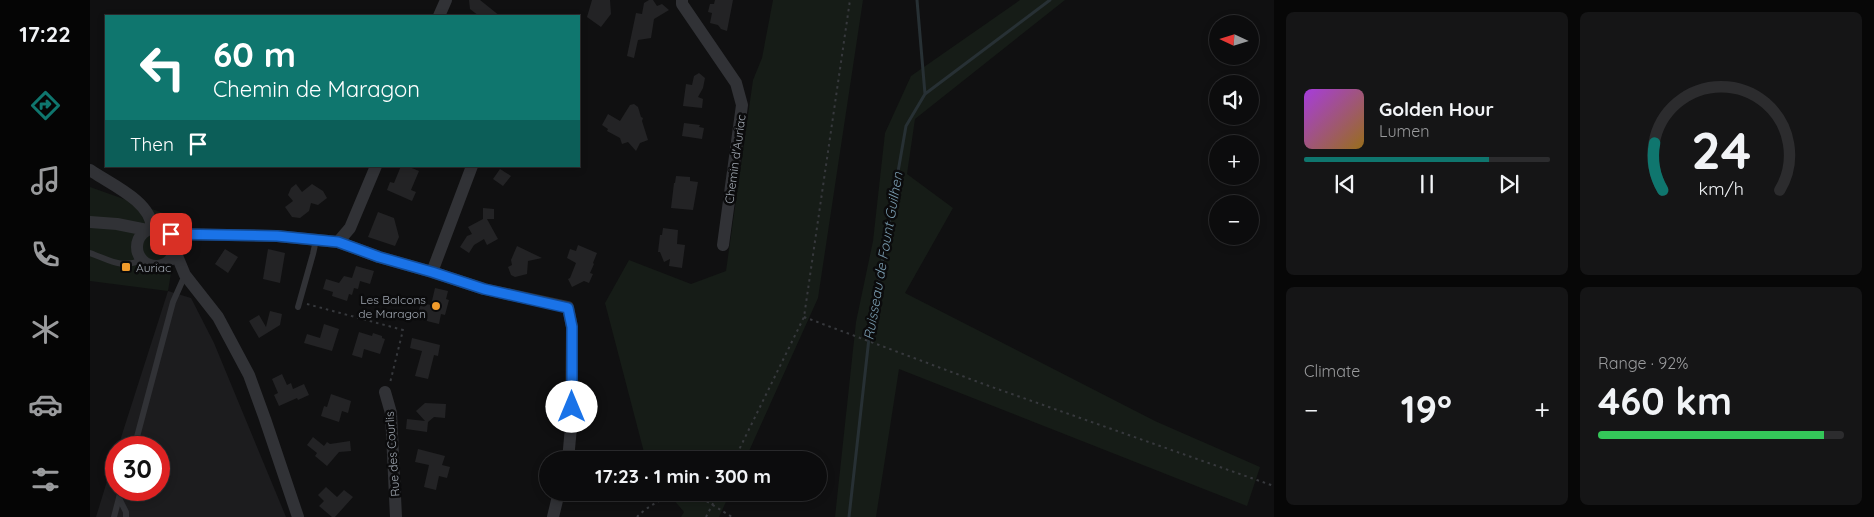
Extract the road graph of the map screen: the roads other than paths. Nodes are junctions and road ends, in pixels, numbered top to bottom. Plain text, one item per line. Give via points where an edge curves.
1 (446, 0) edge
2 (682, 0) edge
3 (439, 15) edge
4 (376, 167) edge
5 (472, 167) edge
6 (90, 170) edge
7 (90, 222) edge
8 (117, 224) junction
9 (150, 229) junction
10 (316, 240) junction
11 (137, 242) junction
12 (338, 242) junction
13 (174, 244) junction
14 (723, 244) dead end
15 (90, 252) edge
16 (142, 260) junction
17 (164, 264) junction
18 (184, 272) junction
19 (432, 272) junction
20 (299, 304) road end
21 (385, 392) road end
22 (137, 436) edge
23 (569, 451) edge
24 (118, 501) edge
25 (120, 501) edge
26 (557, 501) edge
27 (114, 517) edge
28 (126, 517) edge
29 (298, 517) edge
30 (396, 517) edge
31 (553, 517) edge

1 - 3 street
2 - 14 street, Chemin d'Auriac via 736,82 742,105
4 - 12 street via 350,228
5 - 19 street
6 - 9 street via 147,210 152,219
7 - 8 street
8 - 9 street
8 - 11 street
9 - 11 street
9 - 13 street via 162,228
10 - 12 street
10 - 13 street via 193,235
10 - 20 lane
11 - 16 street
12 - 19 street
13 - 17 street via 173,257
13 - 18 street
15 - 16 lane via 123,265
16 - 17 street via 152,266
17 - 18 street
18 - 22 lane
18 - 29 street via 218,316 249,375
19 - 23 street via 484,289 568,308 572,327
21 - 30 street, Rue des Courlis via 391,413
24 - 27 lane
25 - 28 lane
26 - 31 street

